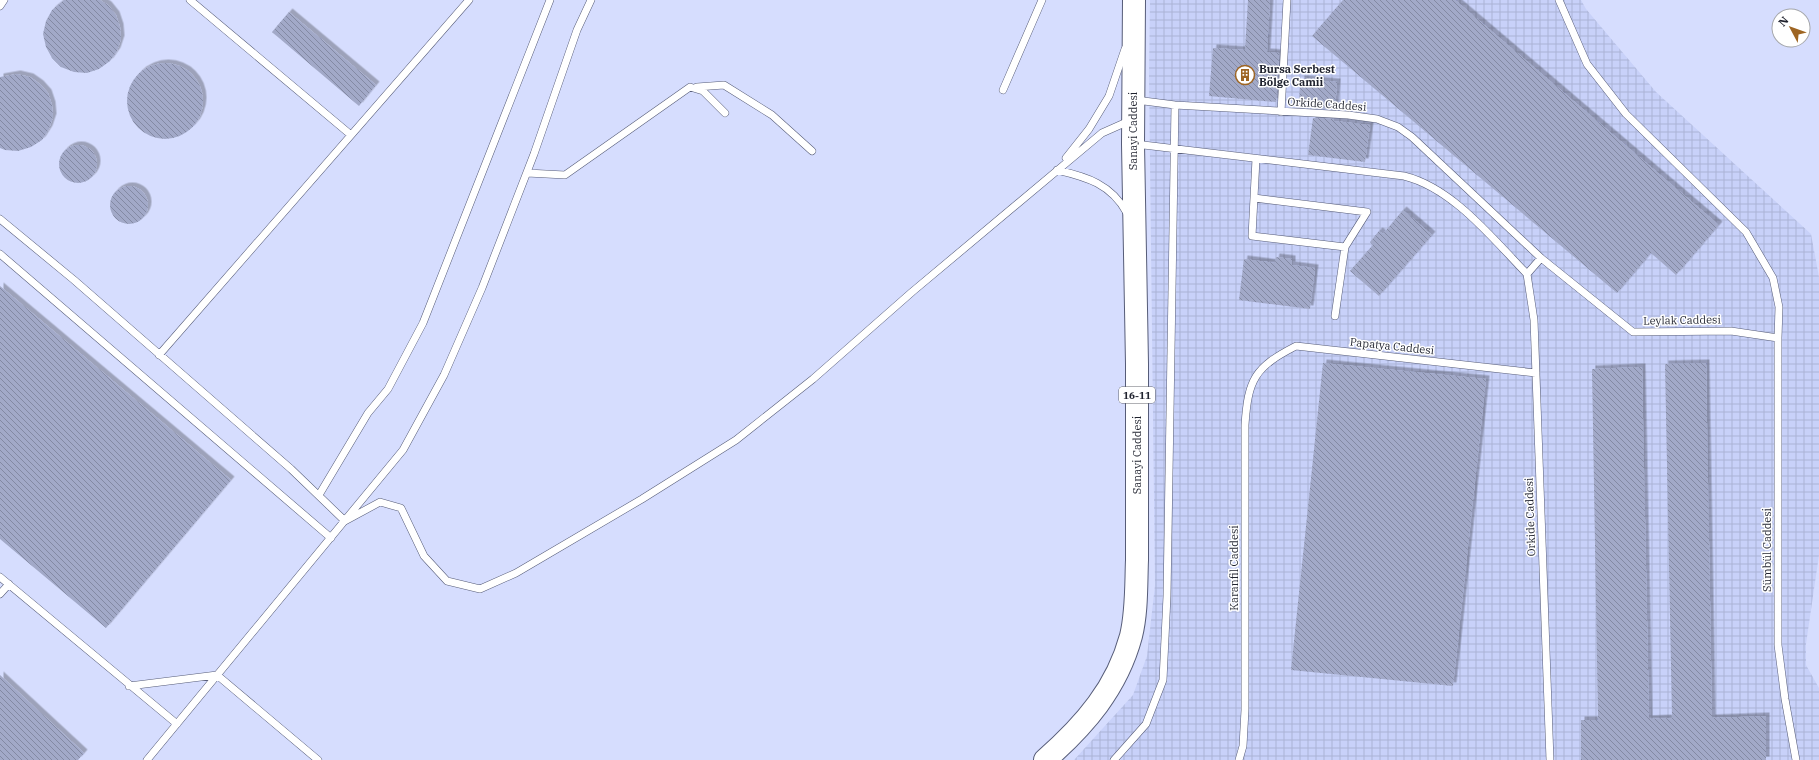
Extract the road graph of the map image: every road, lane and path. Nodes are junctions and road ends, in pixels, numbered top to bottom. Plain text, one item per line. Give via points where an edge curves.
1 (4, 0) edge
2 (190, 0) edge
3 (469, 0) edge
4 (550, 0) edge
5 (590, 0) edge
6 (1042, 0) edge
7 (1287, 0) edge
8 (1560, 0) edge
9 (0, 6) edge
10 (1134, 10) edge
11 (693, 88) junction
12 (1003, 90) dead end
13 (1175, 105) junction
14 (1133, 110) junction
15 (1281, 112) junction
16 (726, 113) dead end
17 (351, 136) junction
18 (1133, 144) junction
19 (1174, 148) junction
20 (812, 151) dead end
21 (1256, 158) junction
22 (1057, 170) junction
23 (527, 173) junction
24 (1254, 198) junction
25 (0, 219) edge
26 (1134, 226) junction
27 (1345, 247) junction
28 (0, 254) edge
29 (1541, 258) junction
30 (1527, 274) junction
31 (1335, 316) dead end
32 (1778, 338) junction
33 (159, 355) junction
34 (1536, 374) junction
35 (1255, 376) joint
36 (319, 495) junction
37 (346, 521) junction
38 (331, 538) junction
39 (0, 577) edge
40 (9, 584) junction
41 (0, 594) edge
42 (217, 676) junction
43 (129, 686) junction
44 (177, 724) junction
45 (146, 760) edge
46 (318, 760) edge
47 (1045, 760) edge
48 (1114, 760) edge
49 (1239, 760) edge
50 (1550, 760) edge
51 (1796, 760) edge

1 - 9 lane
2 - 17 lane
3 - 17 lane
4 - 36 lane via 423,323 388,389 368,413
5 - 23 lane
6 - 12 lane
7 - 15 lane
8 - 32 lane, Sümbül Caddesi via 1587,64 1626,114 1746,232 1773,278 1779,307
10 - 14 main road, Sanayi Caddesi / 16-11
10 - 22 lane via 1109,96 1089,129
11 - 16 lane via 703,91
11 - 20 lane via 724,85 772,115
11 - 23 lane via 690,87 565,175
13 - 14 lane, Orkide Caddesi
13 - 15 lane, Orkide Caddesi
13 - 19 lane
14 - 18 main road, Sanayi Caddesi / 16-11
14 - 22 lane
15 - 29 lane, Orkide Caddesi via 1362,117 1377,119 1398,127 1412,137
17 - 33 lane
18 - 19 lane
18 - 26 main road, Sanayi Caddesi / 16-11
19 - 21 lane
19 - 48 lane via 1167,596 1163,680 1146,724
21 - 24 lane
21 - 30 lane via 1420,180 1443,194 1479,224
22 - 26 lane via 1085,176 1106,188 1121,201
22 - 37 lane via 813,379 736,440 516,573 480,589 447,581 424,556 401,508 380,502
23 - 37 lane via 482,288 444,375 403,450
24 - 27 lane via 1252,236
24 - 27 lane via 1367,212
25 - 33 lane
26 - 47 main road, Sanayi Caddesi / 16-11 via 1137,560 1131,635 1117,675 1102,700
27 - 31 lane
28 - 38 lane
29 - 30 lane
29 - 32 lane, Leylak Caddesi via 1633,332 1731,331
30 - 34 lane, Orkide Caddesi via 1534,320
32 - 51 lane, Sümbül Caddesi via 1778,645
33 - 36 lane
34 - 35 lane, Papatya Caddesi via 1296,346 1274,358
34 - 50 lane, Orkide Caddesi
35 - 49 lane, Karanfil Caddesi via 1247,400 1245,425 1245,710 1243,746
36 - 37 lane
37 - 38 lane
38 - 42 lane
39 - 40 lane
40 - 41 lane
40 - 43 lane
42 - 43 lane
42 - 44 lane
42 - 46 lane
43 - 44 lane
44 - 45 lane

